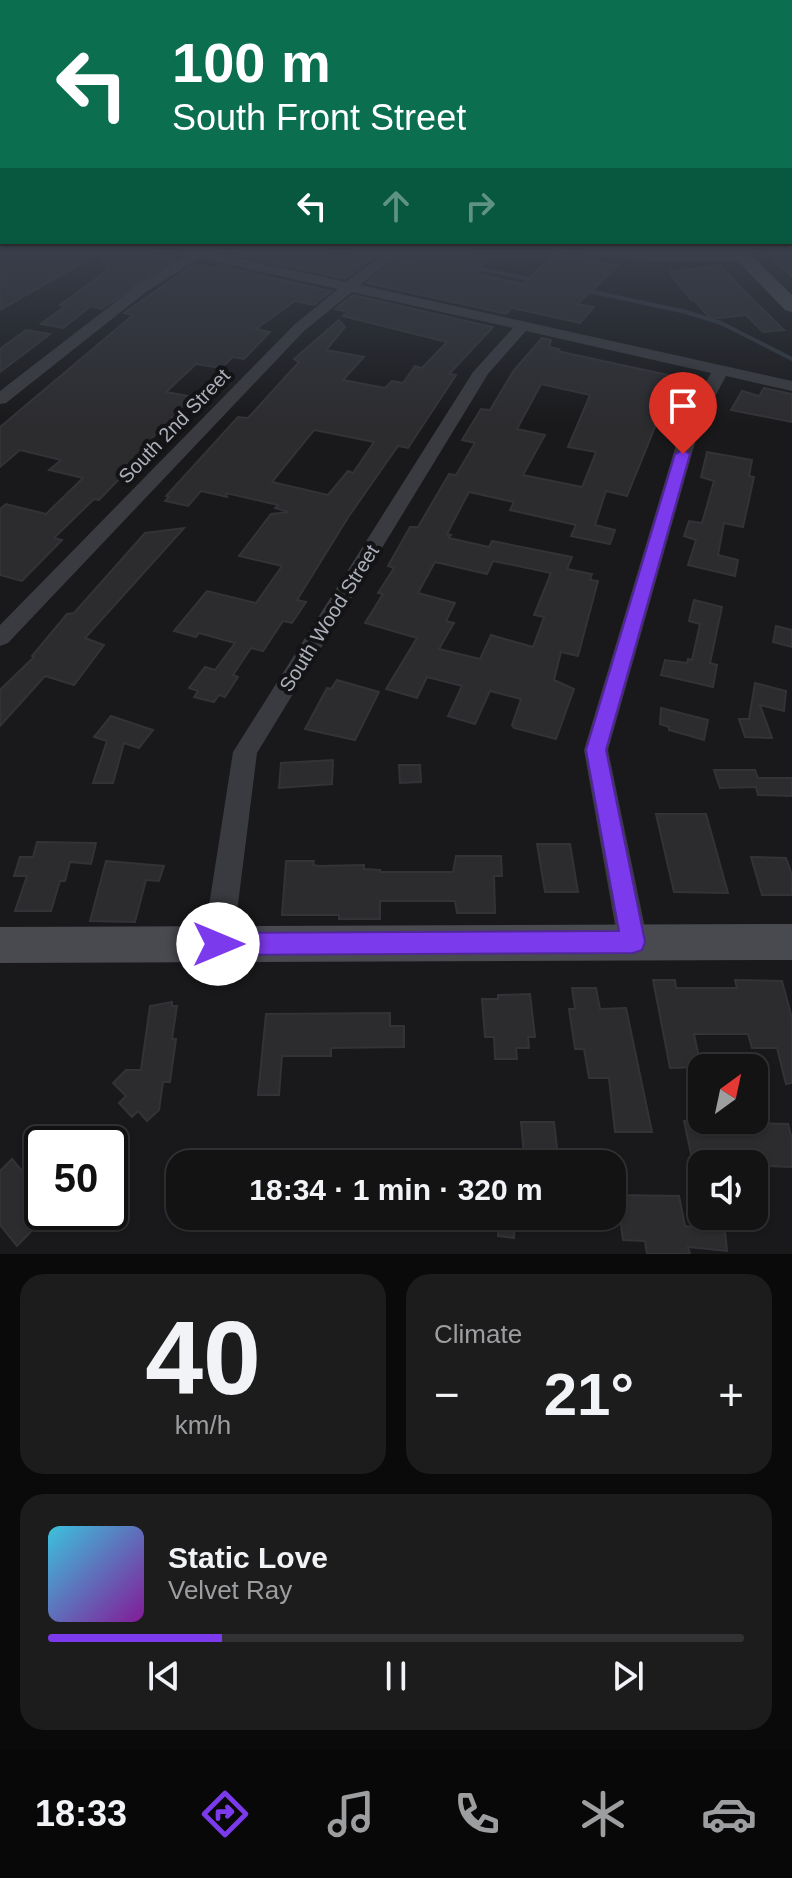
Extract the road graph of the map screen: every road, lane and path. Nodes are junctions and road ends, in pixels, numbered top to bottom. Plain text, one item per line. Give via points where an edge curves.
1 (116, 309) edge
2 (323, 309) edge
3 (445, 309) edge
4 (523, 326) junction
5 (721, 370) junction
6 (792, 386) edge
7 (0, 399) edge
8 (0, 638) edge
9 (633, 942) junction
10 (792, 942) edge
11 (218, 944) junction
12 (0, 945) edge

1 - 7 street
2 - 8 street, South 2nd Street
3 - 4 street
4 - 5 street
4 - 11 street, South Wood Street via 481,372 245,752
5 - 6 street
5 - 9 street via 691,425 596,750
9 - 10 main road
9 - 11 main road
11 - 12 main road

